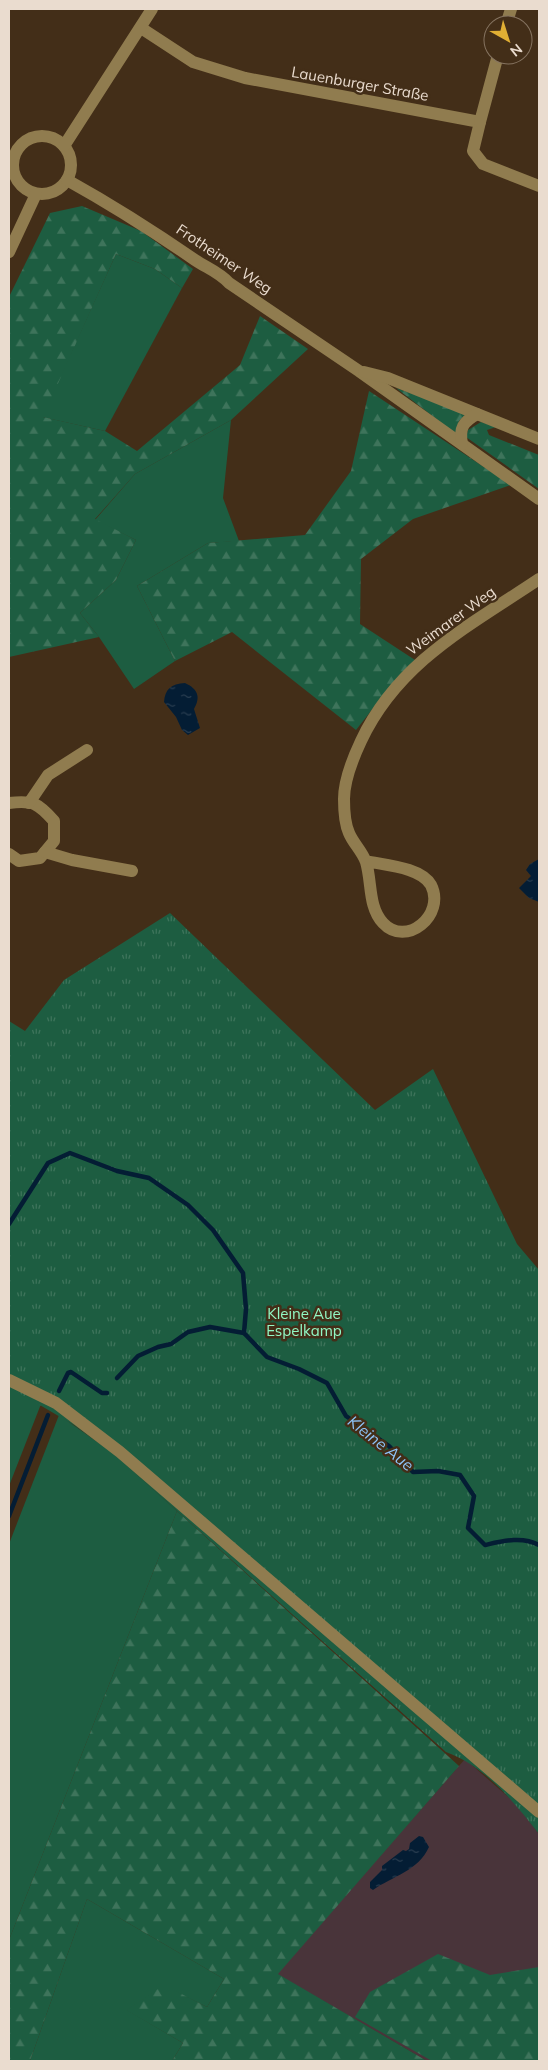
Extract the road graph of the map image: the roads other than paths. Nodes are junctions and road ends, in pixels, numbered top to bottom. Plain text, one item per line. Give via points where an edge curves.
1 (152, 9) edge
2 (141, 28) junction
3 (495, 65) edge
4 (480, 122) junction
5 (64, 146) junction
6 (10, 165) edge
7 (68, 180) junction
8 (539, 186) edge
9 (36, 194) junction
10 (9, 252) edge
11 (359, 371) junction
12 (477, 414) junction
13 (539, 439) edge
14 (462, 444) junction
15 (539, 499) edge
16 (539, 579) edge
17 (87, 750) dead end
18 (9, 803) edge
19 (29, 803) junction
20 (45, 852) junction
21 (9, 854) edge
22 (366, 861) junction
23 (132, 871) dead end
24 (9, 1380) edge
25 (539, 1812) edge

1 - 2 street
2 - 4 street, Lauenburger Straße via 193,62 245,78
2 - 5 street
3 - 4 street
4 - 8 street via 473,151 483,164
5 - 6 street via 54,138 41,136 27,141 17,150
5 - 7 street via 73,162
6 - 9 street via 23,188
7 - 9 street via 53,192
7 - 11 street, Frotheimer Weg via 213,269
9 - 10 street
11 - 12 street, Frotheimer Weg via 388,378
11 - 14 street, Frotheimer Weg
12 - 13 street, Frotheimer Weg
12 - 14 street via 463,424 460,430
14 - 15 street, Frotheimer Weg
16 - 22 street, Weimarer Weg via 426,656 396,685 372,718 354,756 344,798 348,832
17 - 19 street via 48,774
18 - 19 street
19 - 20 street via 40,805 54,821 54,841
20 - 21 street via 40,858 19,861
20 - 23 street
22 - 22 street, Weimarer Weg via 374,908 384,924 396,930 412,930 425,924 434,908 430,884 419,874
24 - 25 street via 56,1403 120,1452

